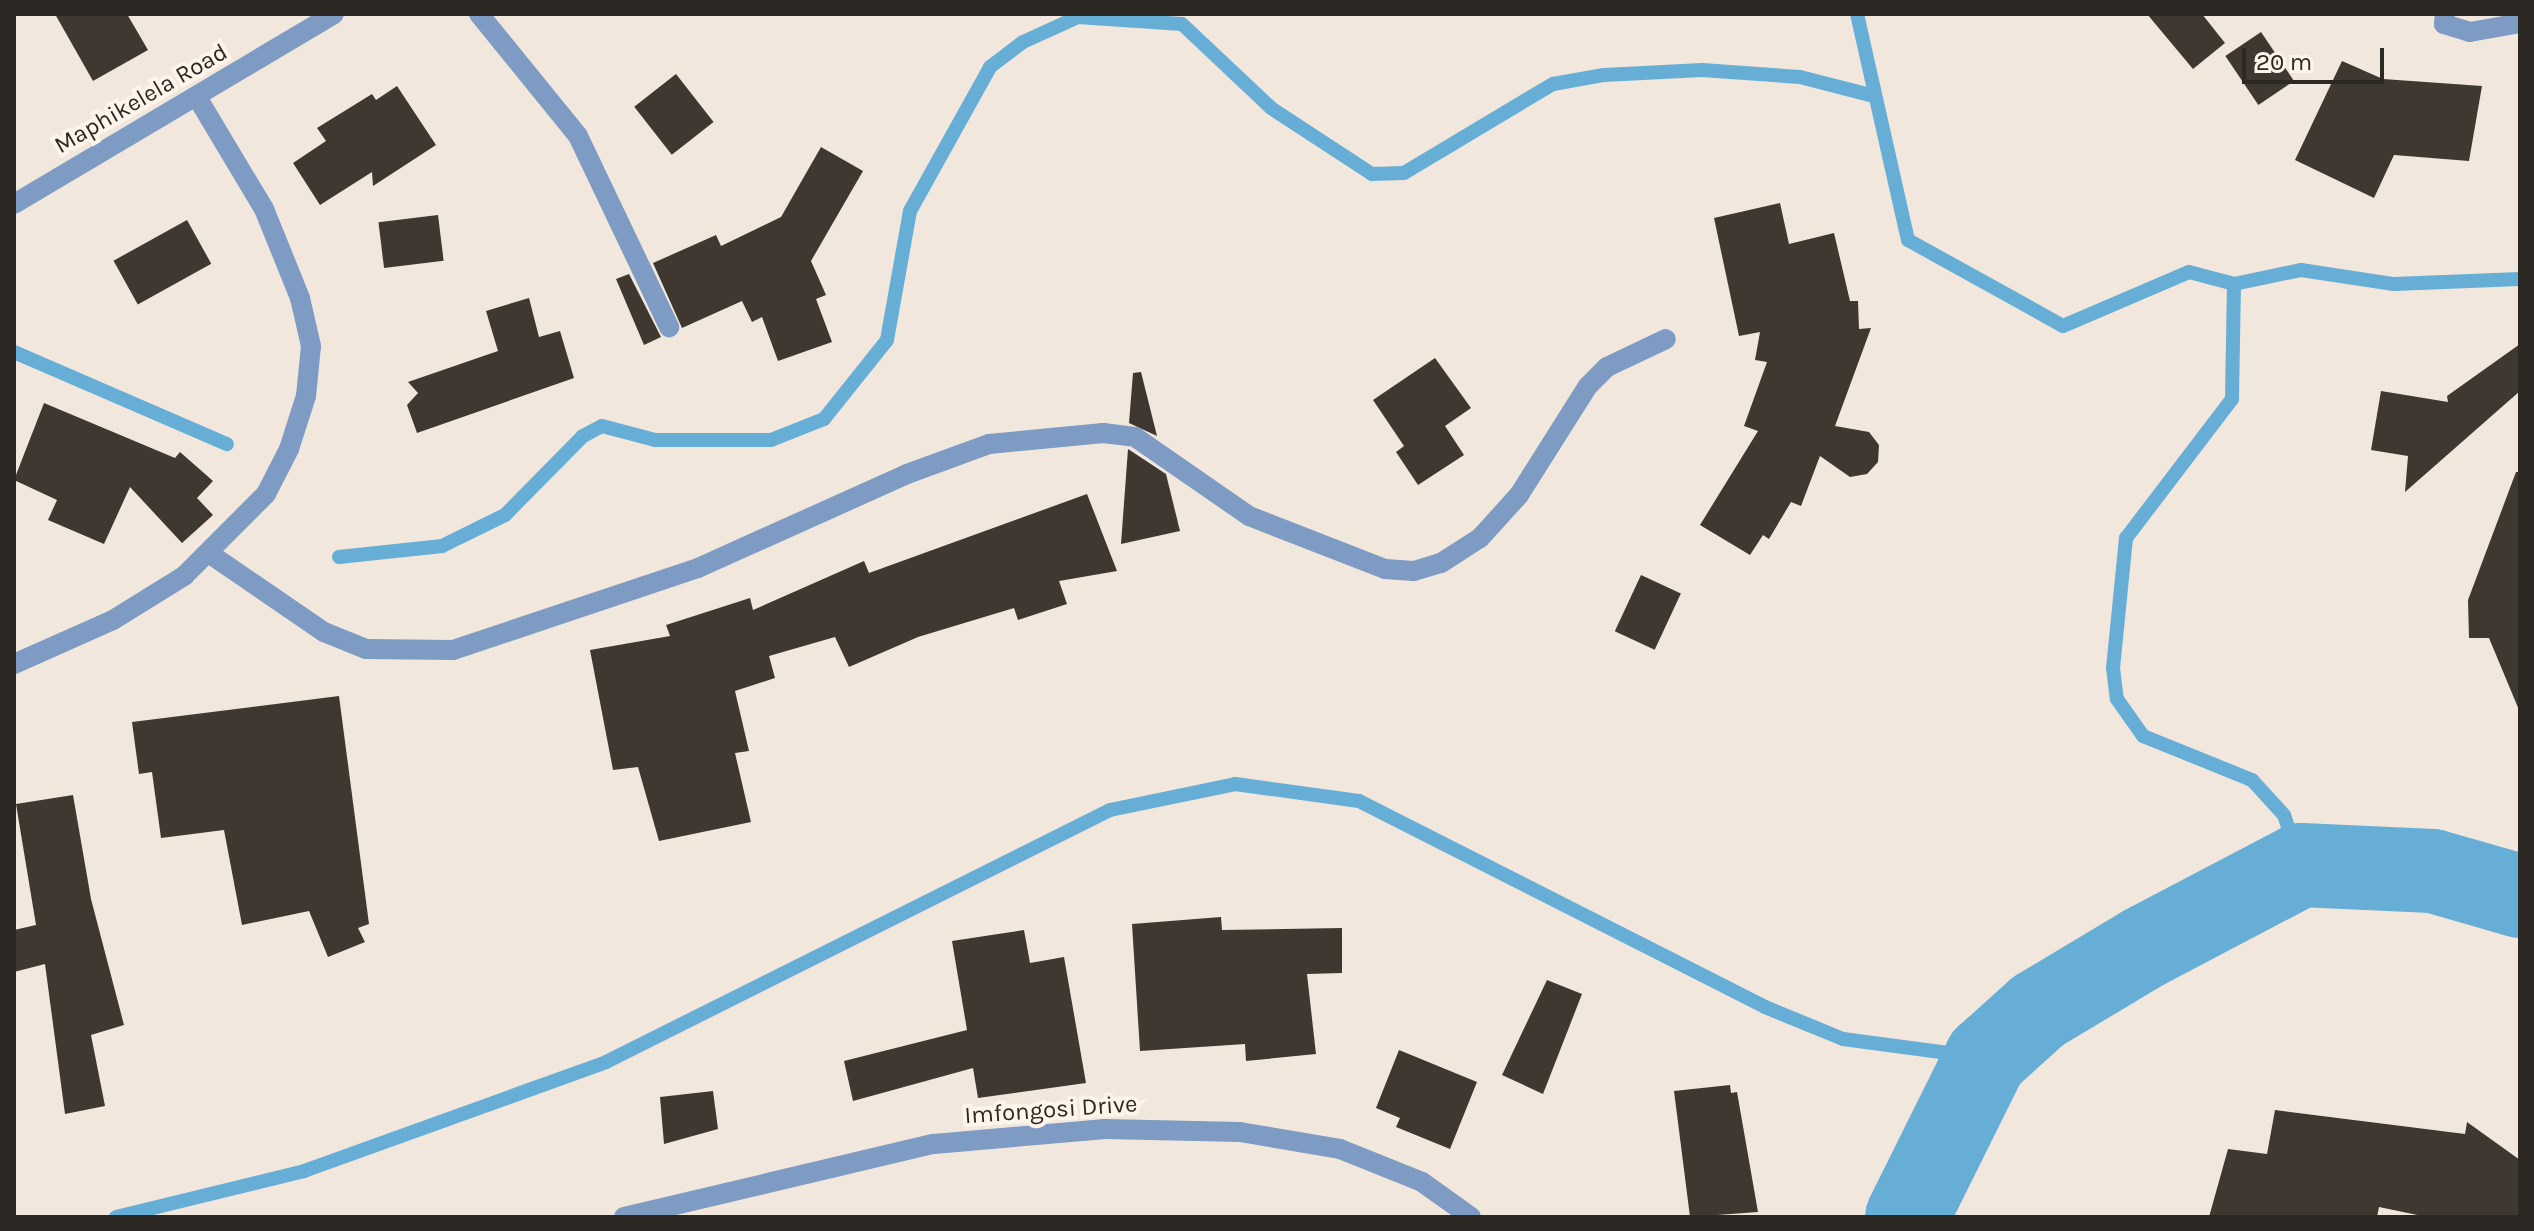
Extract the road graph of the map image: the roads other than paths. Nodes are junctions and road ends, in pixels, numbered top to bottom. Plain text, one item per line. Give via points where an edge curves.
1 (334, 14) edge
2 (479, 14) edge
3 (2445, 14) edge
4 (2520, 23) edge
5 (197, 97) junction
6 (14, 204) edge
7 (669, 327) dead end
8 (1666, 339) dead end
9 (210, 554) junction
10 (14, 664) edge
11 (624, 1217) edge
12 (1471, 1217) edge

1 - 5 street, Maphikelela Road
2 - 7 street via 578,136
3 - 4 street via 2444,24 2470,32
5 - 6 street, Maphikelela Road
5 - 9 street via 264,209 300,298 311,346 306,396 289,449 266,494
8 - 9 street via 1607,367 1588,386 1519,495 1480,538 1441,563 1414,571 1385,569 1249,516 1135,437 1103,433 989,444 907,474 698,568 453,650 366,649 324,632
9 - 10 street via 113,620
11 - 12 street, Imfongosi Drive via 934,1144 1105,1129 1240,1132 1340,1149 1422,1182

